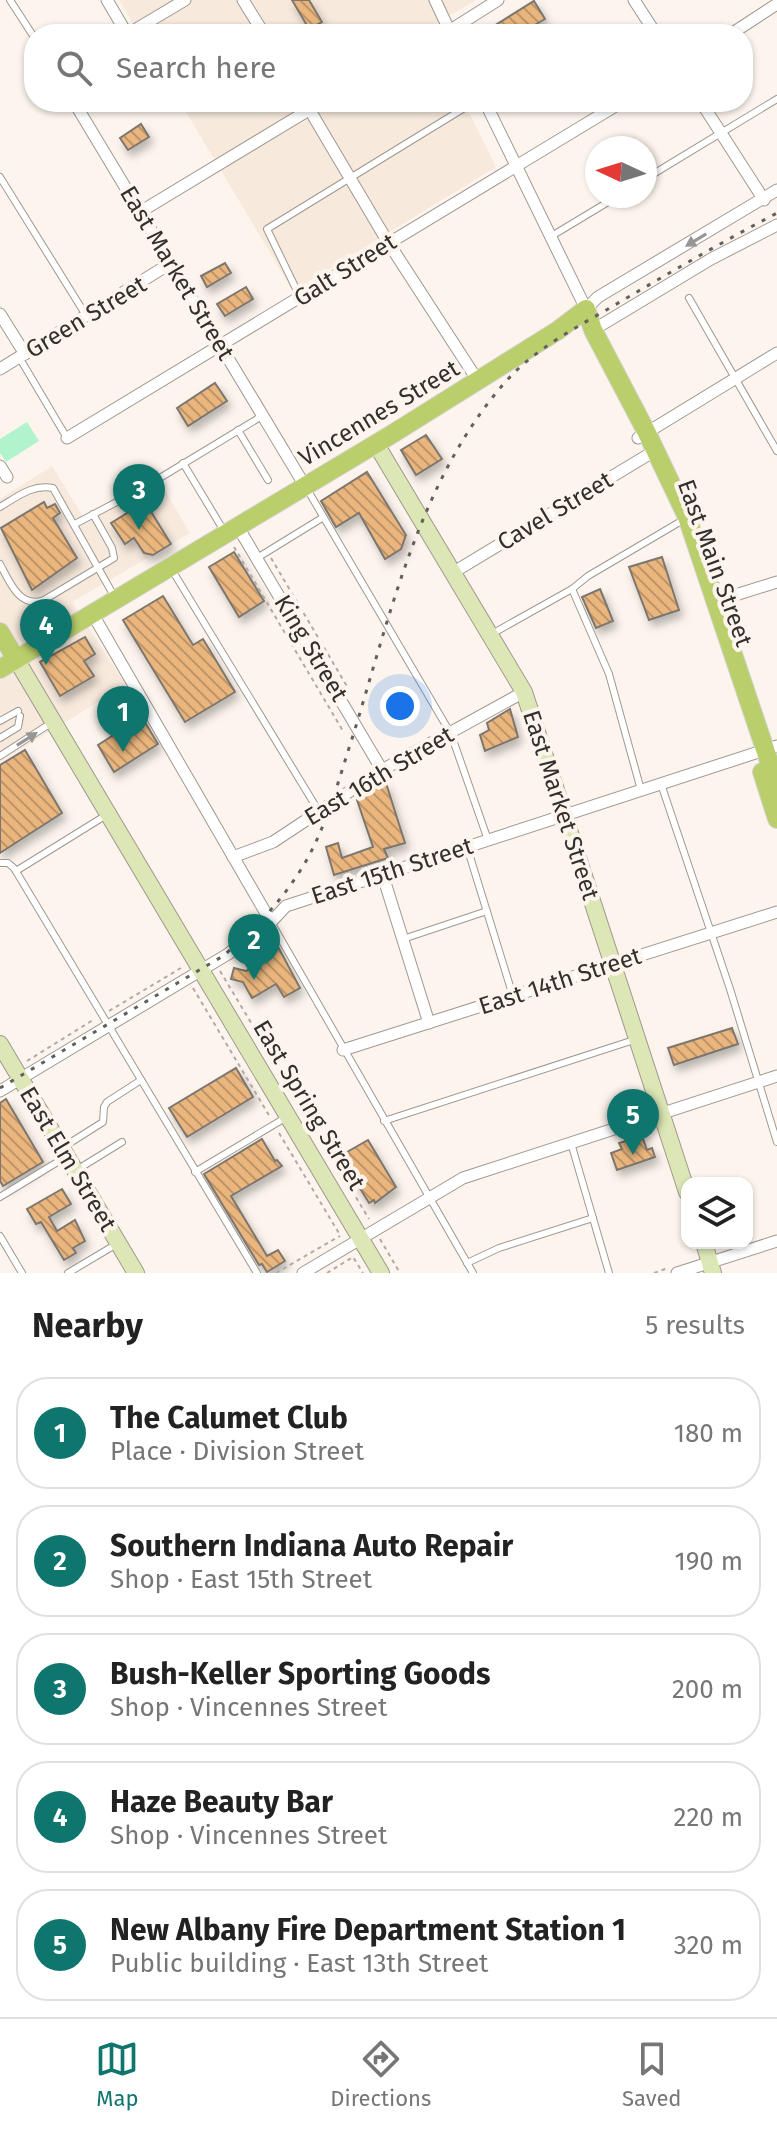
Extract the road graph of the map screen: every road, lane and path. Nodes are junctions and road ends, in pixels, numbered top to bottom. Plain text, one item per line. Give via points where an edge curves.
1 (10, 0) edge
2 (107, 0) edge
3 (185, 0) edge
4 (243, 0) edge
5 (435, 0) edge
6 (498, 0) edge
7 (638, 1) edge
8 (777, 4) edge
9 (26, 24) edge
10 (121, 24) edge
11 (144, 24) edge
12 (258, 24) edge
13 (443, 24) edge
14 (460, 24) edge
15 (651, 24) edge
16 (746, 24) edge
17 (777, 99) edge
18 (80, 112) edge
19 (298, 112) edge
20 (311, 112) edge
21 (457, 112) edge
22 (490, 112) edge
23 (605, 112) edge
24 (707, 112) edge
25 (721, 133) junction
26 (516, 165) junction
27 (657, 172) edge
28 (0, 177) edge
29 (350, 177) junction
30 (777, 190) edge
31 (764, 200) junction
32 (598, 208) edge
33 (140, 212) junction
34 (777, 225) edge
35 (550, 237) junction
36 (389, 243) junction
37 (171, 263) junction
38 (300, 297) junction
39 (689, 298) dead end
40 (586, 309) junction
41 (0, 314) edge
42 (87, 317) junction
43 (593, 330) junction
44 (221, 346) junction
45 (777, 353) edge
46 (22, 355) junction
47 (0, 369) edge
48 (735, 378) junction
49 (478, 381) junction
50 (263, 415) junction
51 (238, 430) junction
52 (643, 435) junction
53 (67, 438) joint
54 (376, 444) junction
55 (777, 451) edge
56 (652, 453) junction
57 (183, 463) junction
58 (268, 480) dead end
59 (305, 486) junction
60 (0, 507) edge
61 (93, 514) junction
62 (322, 518) junction
63 (678, 523) junction
64 (75, 524) junction
65 (233, 536) junction
66 (261, 554) junction
67 (0, 564) edge
68 (98, 567) junction
69 (170, 567) junction
70 (454, 572) junction
71 (777, 582) edge
72 (572, 589) junction
73 (115, 599) junction
74 (712, 603) junction
75 (92, 613) junction
76 (0, 632) edge
77 (490, 635) junction
78 (8, 664) edge
79 (348, 688) dead end
80 (524, 692) junction
81 (0, 721) edge
82 (53, 721) junction
83 (343, 731) dead end
84 (451, 734) junction
85 (0, 738) edge
86 (766, 749) edge
87 (0, 756) edge
88 (382, 770) junction
89 (661, 784) junction
90 (777, 785) edge
91 (641, 790) junction
92 (318, 810) junction
93 (108, 814) junction
94 (564, 816) junction
95 (777, 819) edge
96 (488, 840) junction
97 (466, 846) junction
98 (233, 857) junction
99 (0, 863) edge
100 (16, 871) junction
101 (382, 873) junction
102 (487, 911) junction
103 (777, 912) edge
104 (271, 922) junction
105 (711, 933) junction
106 (403, 939) junction
107 (612, 964) junction
108 (219, 970) dead end
109 (201, 971) junction
110 (513, 996) junction
111 (429, 1023) junction
112 (109, 1026) junction
113 (637, 1039) junction
114 (0, 1044) edge
115 (343, 1050) junction
116 (777, 1076) edge
117 (21, 1079) junction
118 (141, 1080) junction
119 (758, 1082) junction
120 (0, 1091) edge
121 (661, 1114) junction
122 (288, 1116) junction
123 (384, 1121) junction
124 (122, 1142) dead end
125 (777, 1142) edge
126 (571, 1143) junction
127 (64, 1152) junction
128 (75, 1171) junction
129 (195, 1172) junction
130 (682, 1177) edge
131 (0, 1197) edge
132 (429, 1198) junction
133 (368, 1217) dead end
134 (593, 1218) junction
135 (0, 1236) edge
136 (360, 1239) junction
137 (381, 1240) dead end
138 (777, 1241) edge
139 (118, 1243) junction
140 (467, 1263) junction
141 (712, 1268) edge
142 (22, 1273) edge
143 (68, 1273) edge
144 (136, 1273) edge
145 (257, 1273) edge
146 (303, 1273) edge
147 (327, 1273) edge
148 (363, 1273) edge
149 (381, 1273) edge
150 (400, 1273) edge
151 (473, 1273) edge
152 (609, 1273) edge
153 (677, 1273) edge

1 - 9 lane
2 - 10 street
3 - 11 street
4 - 12 street
5 - 13 street
6 - 14 street
7 - 15 street
8 - 16 street
17 - 25 lane
18 - 33 street, East Market Street
19 - 33 street
20 - 29 street
21 - 29 lane
22 - 26 street
23 - 26 street, Galt Street
24 - 25 street
25 - 27 lane
25 - 31 street
26 - 35 street
26 - 36 street, Galt Street
28 - 42 lane
29 - 36 street
29 - 38 lane via 267,229
30 - 31 street, Vincennes Street
31 -> 40 street, Vincennes Street
32 - 35 lane
33 - 37 street, East Market Street
34 - 43 street
35 - 40 street
36 - 38 street, Galt Street
36 - 49 street
37 - 42 street, Green Street
37 - 44 street, East Market Street
38 - 44 street, Galt Street
39 - 48 lane
40 - 43 main road, East Main Street
40 - 49 main road, Vincennes Street
41 - 46 street
42 - 46 street, Green Street
43 - 52 main road, East Main Street
44 - 50 street, East Market Street
44 - 53 street, Galt Street
45 - 48 street
46 - 47 street, Green Street
46 - 53 lane
48 - 52 street
48 - 55 lane
49 - 54 main road, Vincennes Street
50 - 51 lane
50 - 59 street, East Market Street
51 - 57 lane
51 - 58 lane
52 - 56 main road, East Main Street
54 - 59 main road, Vincennes Street
54 - 70 main road, East Market Street
56 - 63 main road, East Main Street
56 - 70 street, Cavel Street
56 - 74 main road, East Main Street via 687,517
57 - 61 lane
57 - 65 lane
59 - 62 lane
59 - 65 main road, Vincennes Street
60 - 64 lane via 31,489 53,488
61 - 64 lane
61 - 68 lane via 114,554
62 - 66 lane
62 - 84 lane
63 - 72 lane
63 - 74 main road, East Main Street
64 - 68 lane
65 - 66 street, King Street
65 - 69 main road, Vincennes Street
65 - 83 path
66 - 79 path
66 - 88 street, King Street
67 - 68 lane via 16,593 32,603
68 - 73 lane
69 - 73 main road, Vincennes Street
69 - 92 lane
70 - 77 main road, East Market Street
71 - 74 street
72 - 77 lane
72 - 91 lane via 609,674
73 - 75 main road, Vincennes Street
74 - 86 main road, East Main Street
75 - 78 main road, Vincennes Street
75 - 98 street
76 - 78 main road, East Spring Street
77 - 80 main road, East Market Street
78 - 82 main road, East Spring Street
80 - 84 street, East 16th Street
80 - 94 main road, East Market Street
81 - 85 lane via 19,714 18,727
87 -> 82 lane
82 - 93 main road, East Spring Street
84 - 88 street, East 16th Street
84 - 96 lane
86 - 89 street, East 15th Street
86 - 90 main road, East Main Street
86 - 95 main road, East Main Street
88 - 92 street, East 16th Street
89 - 91 street, East 15th Street
89 - 105 lane
91 - 94 street, East 15th Street
92 - 98 street, East 16th Street via 273,842
93 - 100 lane
93 - 109 main road, East Spring Street
94 - 96 street, East 15th Street
94 - 107 main road, East Market Street
96 - 97 street, East 15th Street
97 - 101 street, East 15th Street
97 - 102 lane
98 - 104 street
99 - 100 lane
100 - 112 lane
101 - 104 street, East 15th Street via 286,906
101 - 106 street
102 - 106 lane
102 - 110 lane
103 - 105 street, East 14th Street
104 - 109 street, East 15th Street
104 - 115 lane
105 - 107 street, East 14th Street
105 - 119 lane
106 - 111 street
107 - 110 street, East 14th Street
107 - 113 main road, East Market Street
108 - 133 path
109 - 112 street, East 15th Street
109 - 122 main road, East Spring Street
110 - 111 street, East 14th Street
111 - 115 street, East 14th Street
112 - 117 street, East 15th Street
112 - 118 lane
113 - 121 main road, East Market Street
113 - 123 lane
114 - 117 main road, East Elm Street
115 - 123 lane
116 - 119 street
117 - 120 street, East 15th Street
117 - 127 main road, East Elm Street
118 - 127 lane via 107,1102 103,1122
118 - 129 lane
119 - 121 street
119 - 125 lane
121 - 126 street
121 - 130 main road, East Market Street
122 - 129 lane
122 - 136 main road, East Spring Street
123 - 132 lane
124 - 128 lane
126 - 132 street via 463,1178
126 - 134 lane
127 - 128 main road, East Elm Street
127 - 131 lane
128 - 139 main road, East Elm Street
129 - 145 lane
132 - 136 street
132 - 140 lane
134 - 140 lane
134 - 152 lane
135 - 142 lane
136 - 146 street
136 - 149 main road, East Spring Street
137 - 150 path
138 - 141 street
139 - 143 lane
139 - 144 main road, East Elm Street
140 - 151 lane
141 - 153 street
147 - 148 path via 353,1257

